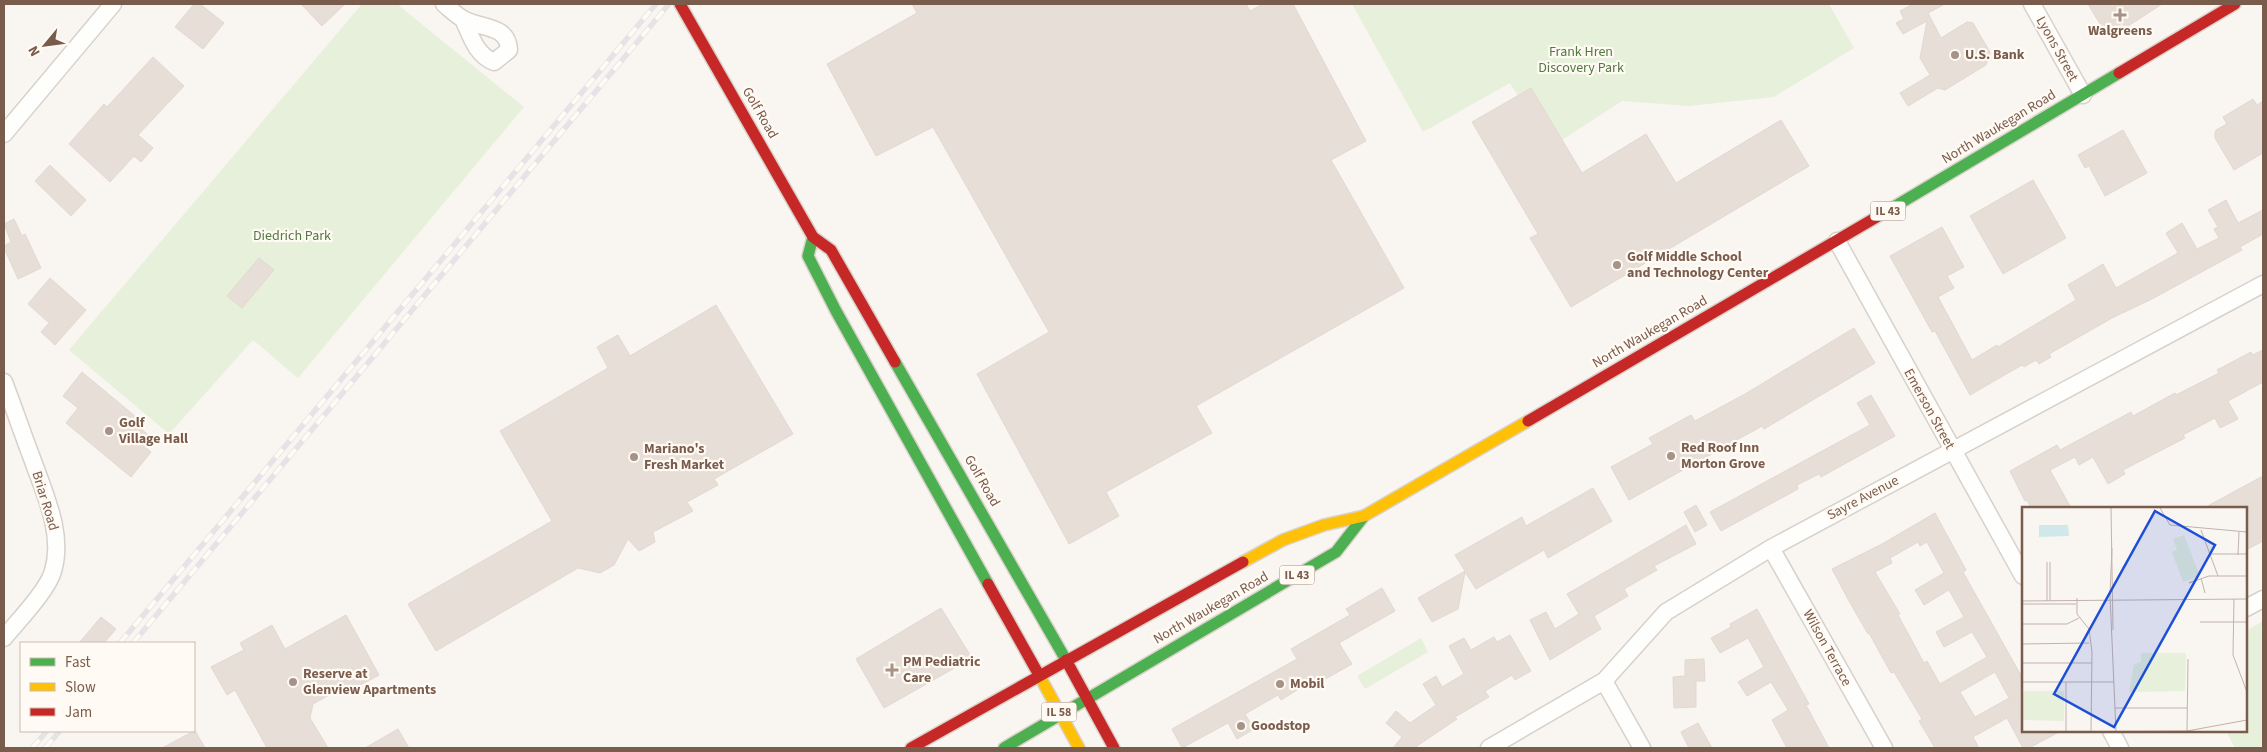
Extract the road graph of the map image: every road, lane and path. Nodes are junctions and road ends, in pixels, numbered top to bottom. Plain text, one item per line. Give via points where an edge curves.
1 (112, 4) edge
2 (444, 4) edge
3 (680, 4) edge
4 (2032, 4) edge
5 (2235, 4) edge
6 (464, 19) dead end
7 (2083, 95) junction
8 (4, 134) edge
9 (813, 237) junction
10 (1837, 241) junction
11 (2263, 284) edge
12 (4, 382) edge
13 (1952, 451) junction
14 (1364, 516) junction
15 (1771, 548) junction
16 (2022, 574) edge
17 (2263, 599) edge
18 (2247, 607) edge
19 (4, 638) edge
20 (1066, 660) junction
21 (1039, 675) junction
22 (1604, 681) junction
23 (1088, 699) junction
24 (1061, 716) junction
25 (2112, 732) edge
26 (911, 748) edge
27 (1004, 748) edge
28 (1079, 748) edge
29 (1114, 748) edge
30 (1489, 748) edge
31 (1642, 748) edge
32 (1884, 748) edge
33 (2120, 748) edge

1 - 8 street
2 - 6 street
3 - 9 main road, Golf Road
4 - 7 street, Lyons Street
5 - 7 main road, North Waukegan Road / IL 43
7 - 10 main road, North Waukegan Road / IL 43
9 - 20 main road, Golf Road via 831,250
9 - 21 main road via 808,256 836,311
10 - 13 street, Emerson Street
10 - 14 main road, North Waukegan Road / IL 43
11 - 13 street, Sayre Avenue
12 - 19 street, Briar Road via 49,507 57,553 47,583
13 - 15 street, Sayre Avenue
13 - 16 street, Emerson Street
14 - 20 main road, North Waukegan Road / IL 43 via 1324,525 1283,540
14 - 23 main road, North Waukegan Road / IL 43 via 1336,552
15 - 22 street, Sayre Avenue via 1666,612
15 - 32 street, Wilson Terrace
17 - 18 street
20 - 21 main road, IL 43
20 - 23 main road, Golf Road
21 - 24 main road, IL 58
21 - 26 main road, IL 43
22 - 30 street, Sayre Avenue
22 - 31 street
23 - 24 main road, IL 43
23 - 29 main road, Golf Road / IL 58
24 - 27 main road, IL 43
24 - 28 main road, IL 58
25 - 33 street

